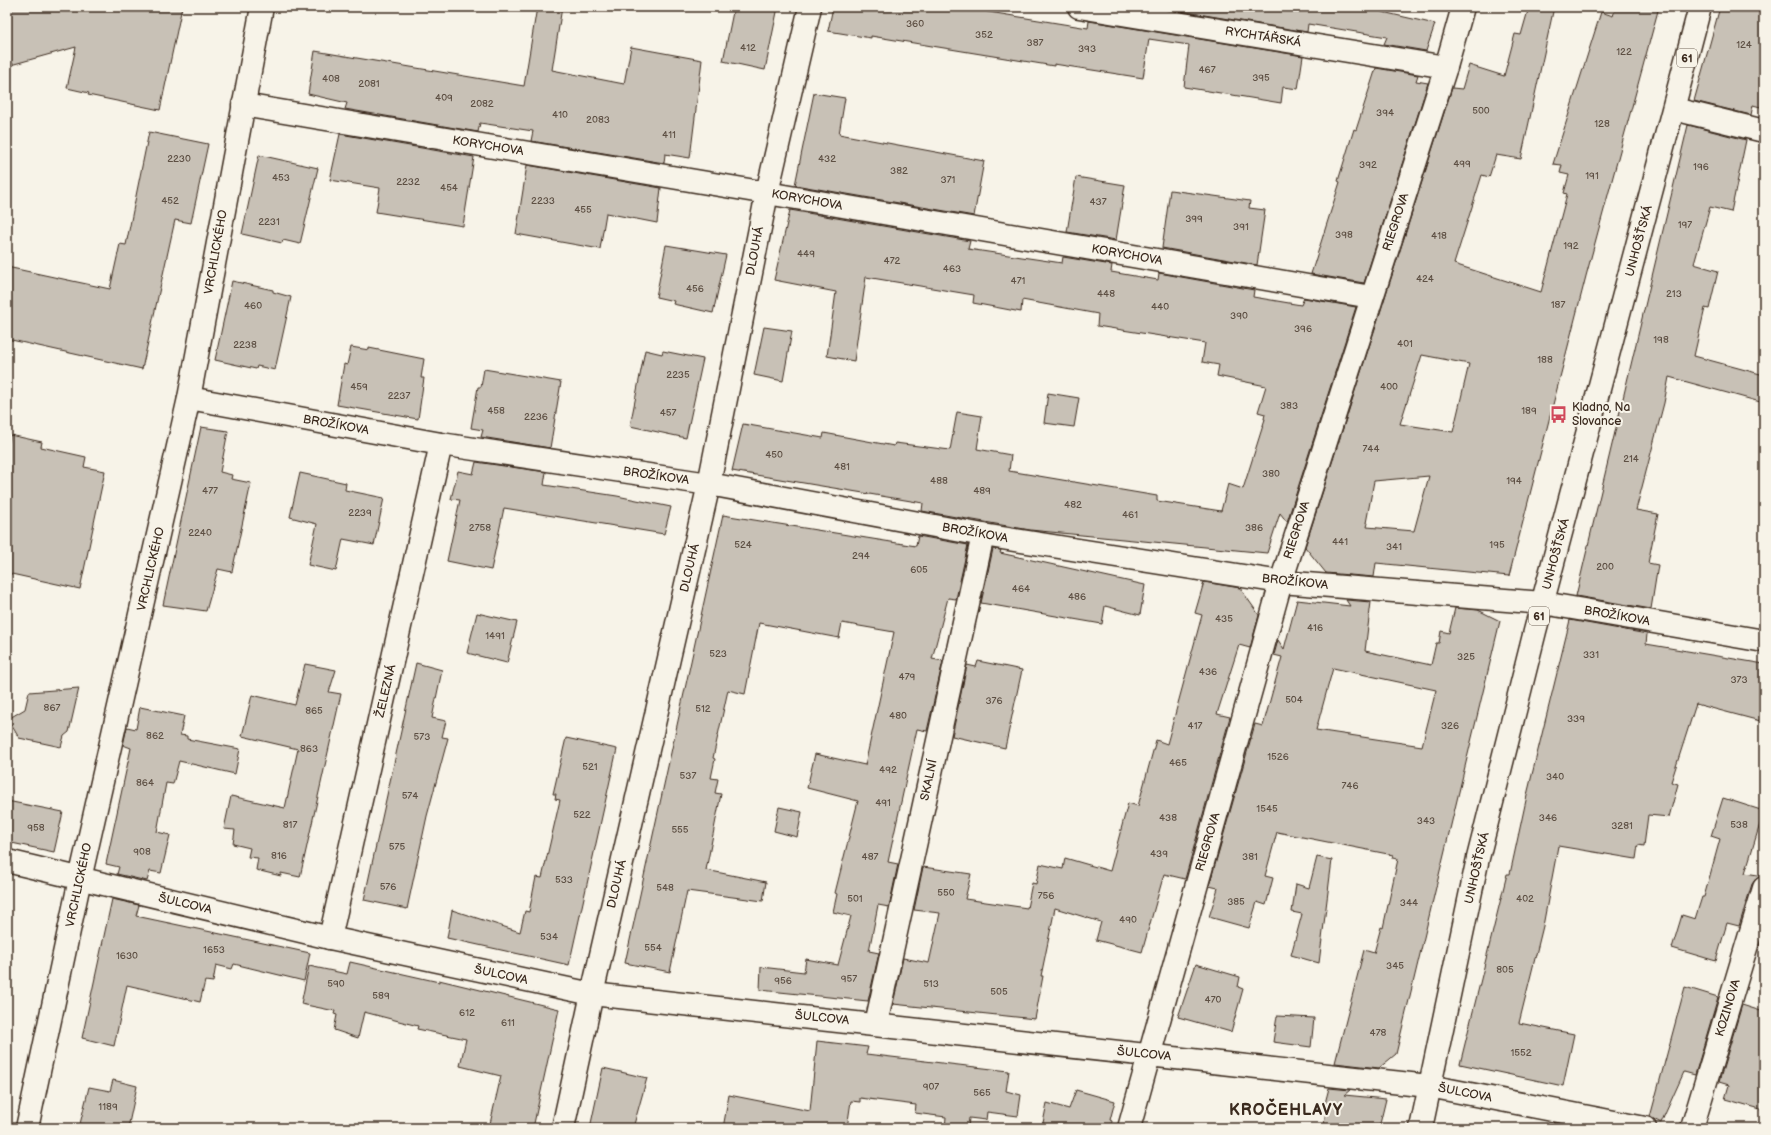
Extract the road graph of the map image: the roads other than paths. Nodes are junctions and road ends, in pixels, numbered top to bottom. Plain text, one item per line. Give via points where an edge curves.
1 (262, 7) edge
2 (810, 7) edge
3 (1079, 7) edge
4 (1463, 7) edge
5 (1700, 7) edge
6 (1446, 67) junction
7 (243, 106) junction
8 (1674, 109) junction
9 (1764, 131) edge
10 (767, 193) junction
11 (1371, 298) junction
12 (190, 398) junction
13 (442, 444) junction
14 (709, 484) junction
15 (983, 535) junction
16 (1281, 582) junction
17 (1543, 603) junction
18 (1764, 641) edge
19 (7, 861) edge
20 (80, 879) junction
21 (1764, 888) edge
22 (330, 938) junction
23 (592, 994) junction
24 (876, 1024) junction
25 (1149, 1054) junction
26 (1429, 1086) junction
27 (27, 1128) edge
28 (563, 1128) edge
29 (1129, 1128) edge
30 (1422, 1128) edge
31 (1645, 1128) edge
32 (1692, 1128) edge

1 - 7 street, VRCHLICKÉHO
2 - 10 street, DLOUHÁ
3 - 6 street, RYCHTÁŘSKÁ
4 - 6 street, RIEGROVA
5 - 8 street, UNHOŠŤSKÁ / 61
6 - 11 street, RIEGROVA
7 - 10 street, KORYCHOVA
7 - 12 street, VRCHLICKÉHO
8 - 9 street
8 - 17 street, UNHOŠŤSKÁ / 61
10 - 11 street, KORYCHOVA
10 - 14 street, DLOUHÁ
11 - 16 street, RIEGROVA
12 - 13 street, BROŽÍKOVA
12 - 20 street, VRCHLICKÉHO
13 - 14 street, BROŽÍKOVA
13 - 22 street, ŽELEZNÁ
14 - 15 street, BROŽÍKOVA
14 - 23 street, DLOUHÁ
15 - 16 street, BROŽÍKOVA
15 - 24 street, SKALNÍ
16 - 17 street, BROŽÍKOVA
16 - 25 street, RIEGROVA
17 - 18 street, BROŽÍKOVA
17 - 26 street, UNHOŠŤSKÁ / 61 via 1478,858
19 - 20 street, ŠULCOVA
20 - 22 street, ŠULCOVA
20 - 27 street, VRCHLICKÉHO
21 - 32 street, KOZINOVA
22 - 23 street, ŠULCOVA
23 - 24 street, ŠULCOVA
23 - 28 street, DLOUHÁ
24 - 25 street, ŠULCOVA
25 - 26 street, ŠULCOVA
25 - 29 street, RIEGROVA
26 - 30 street, UNHOŠŤSKÁ / 61
26 - 31 street, ŠULCOVA

